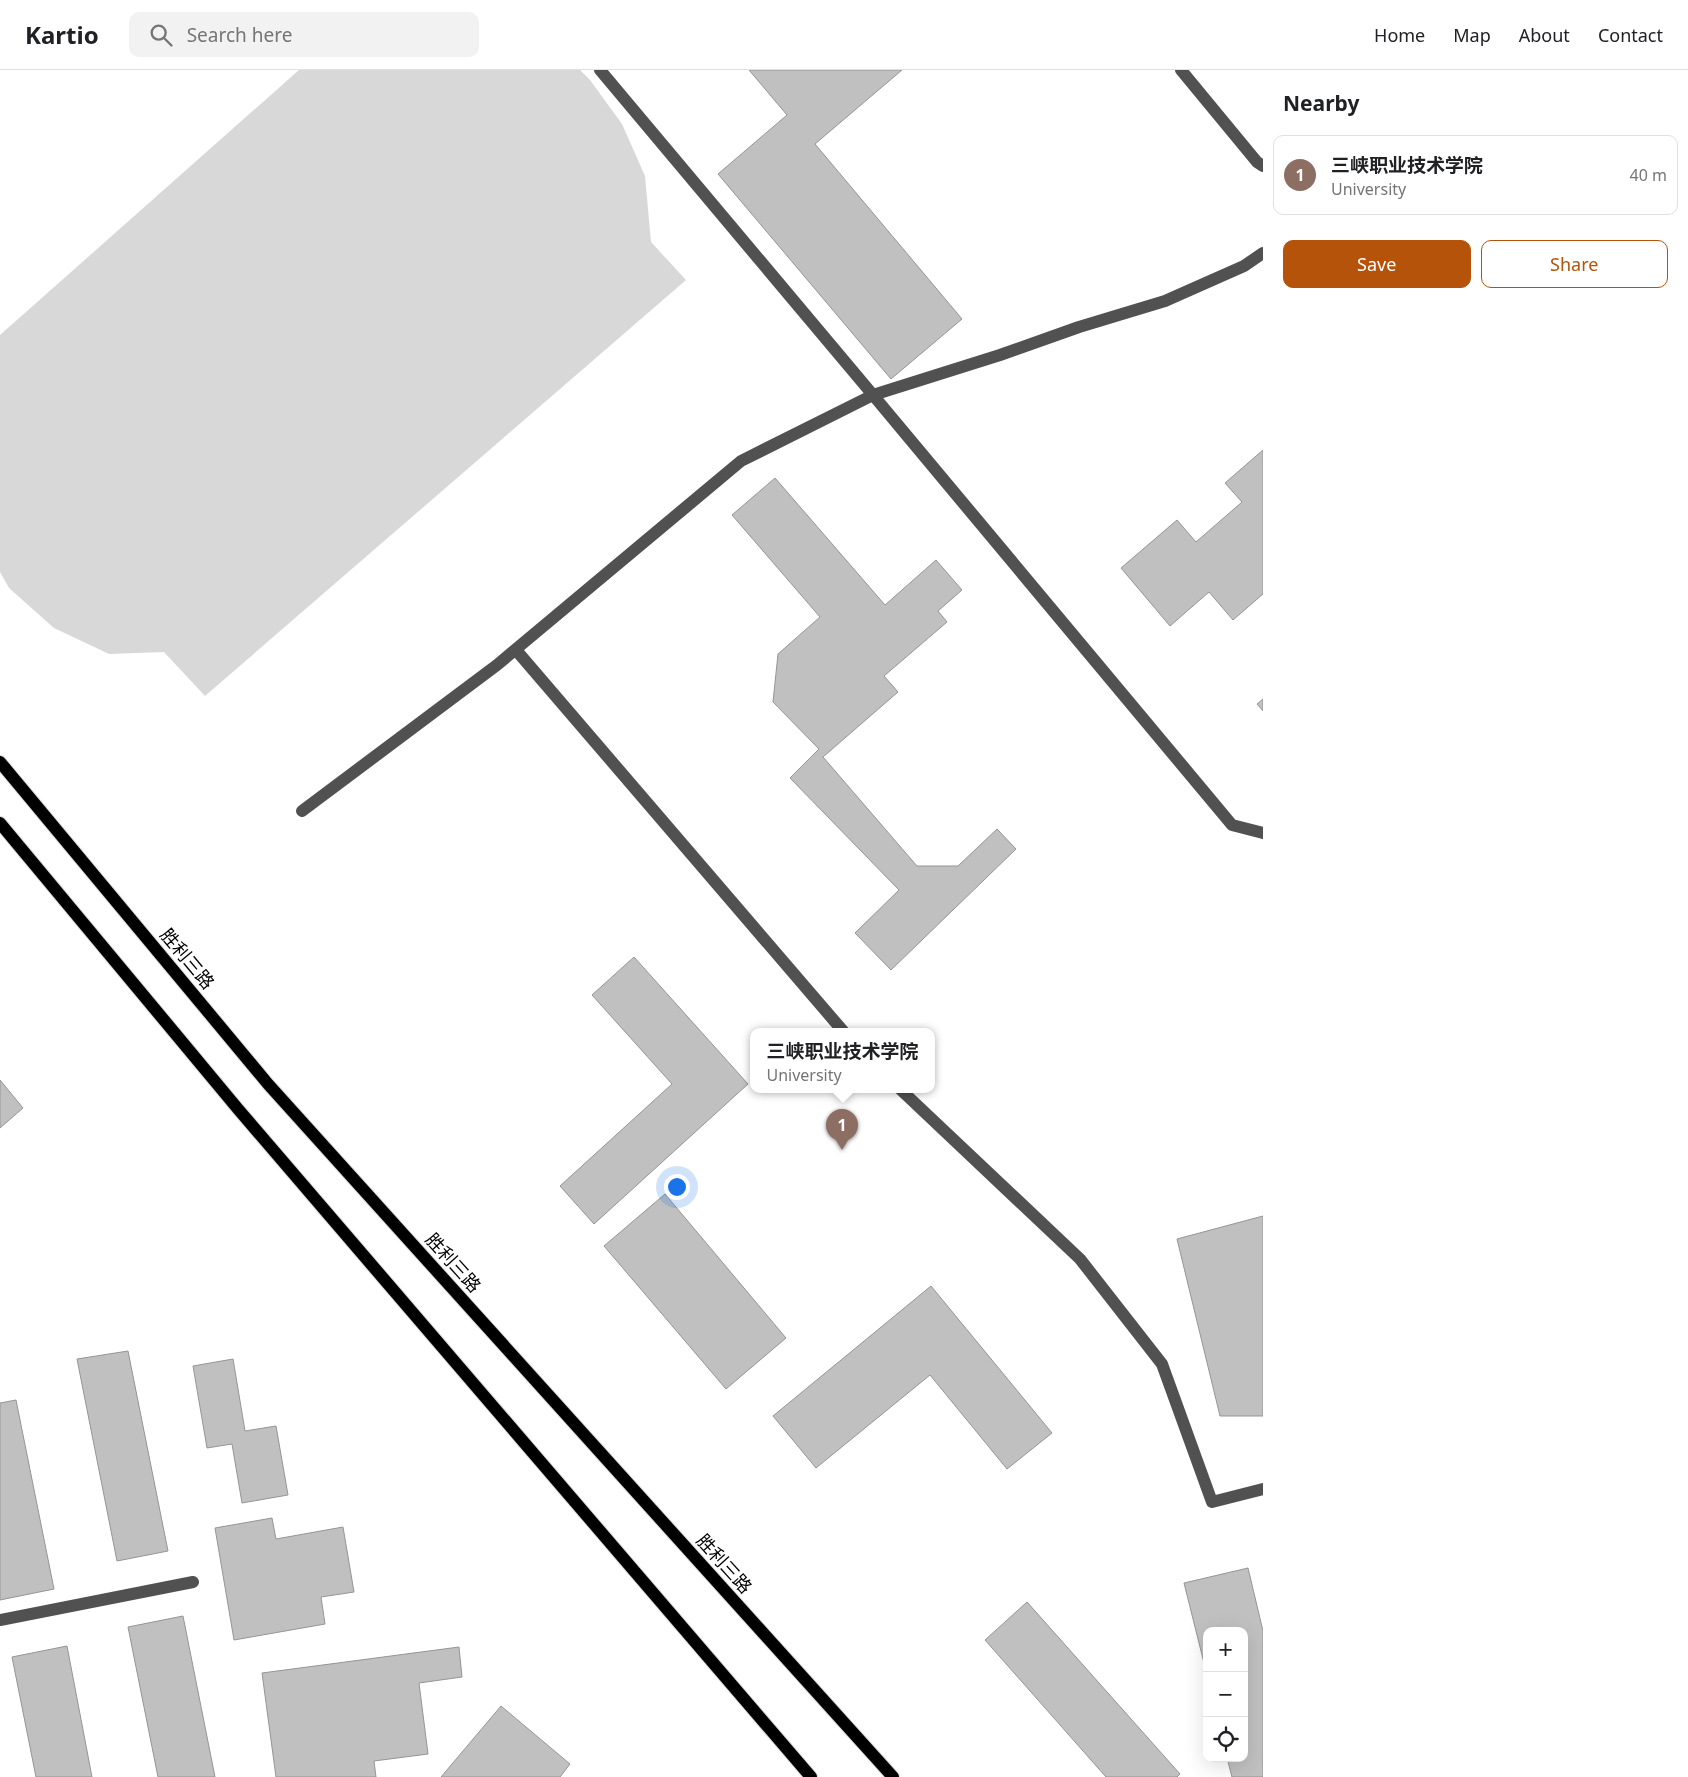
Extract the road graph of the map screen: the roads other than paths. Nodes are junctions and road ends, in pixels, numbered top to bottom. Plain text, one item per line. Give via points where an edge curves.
1 (600, 70) edge
2 (1181, 70) edge
3 (1263, 166) edge
4 (1263, 253) edge
5 (873, 394) junction
6 (516, 650) junction
7 (0, 762) edge
8 (302, 811) dead end
9 (0, 823) edge
10 (1263, 833) edge
11 (839, 1028) edge
12 (904, 1093) edge
13 (1263, 1489) edge
14 (193, 1582) dead end
15 (0, 1620) edge
16 (811, 1777) edge
17 (893, 1777) edge

1 - 5 street
2 - 3 street
4 - 5 street via 1244,266 1165,300
5 - 6 street via 741,460
5 - 10 street via 1232,824
6 - 8 street
6 - 11 street
7 - 17 main road, 胜利三路 via 268,1084
9 - 16 main road via 238,1109
12 - 13 street via 1080,1259 1162,1364 1212,1502
14 - 15 street

